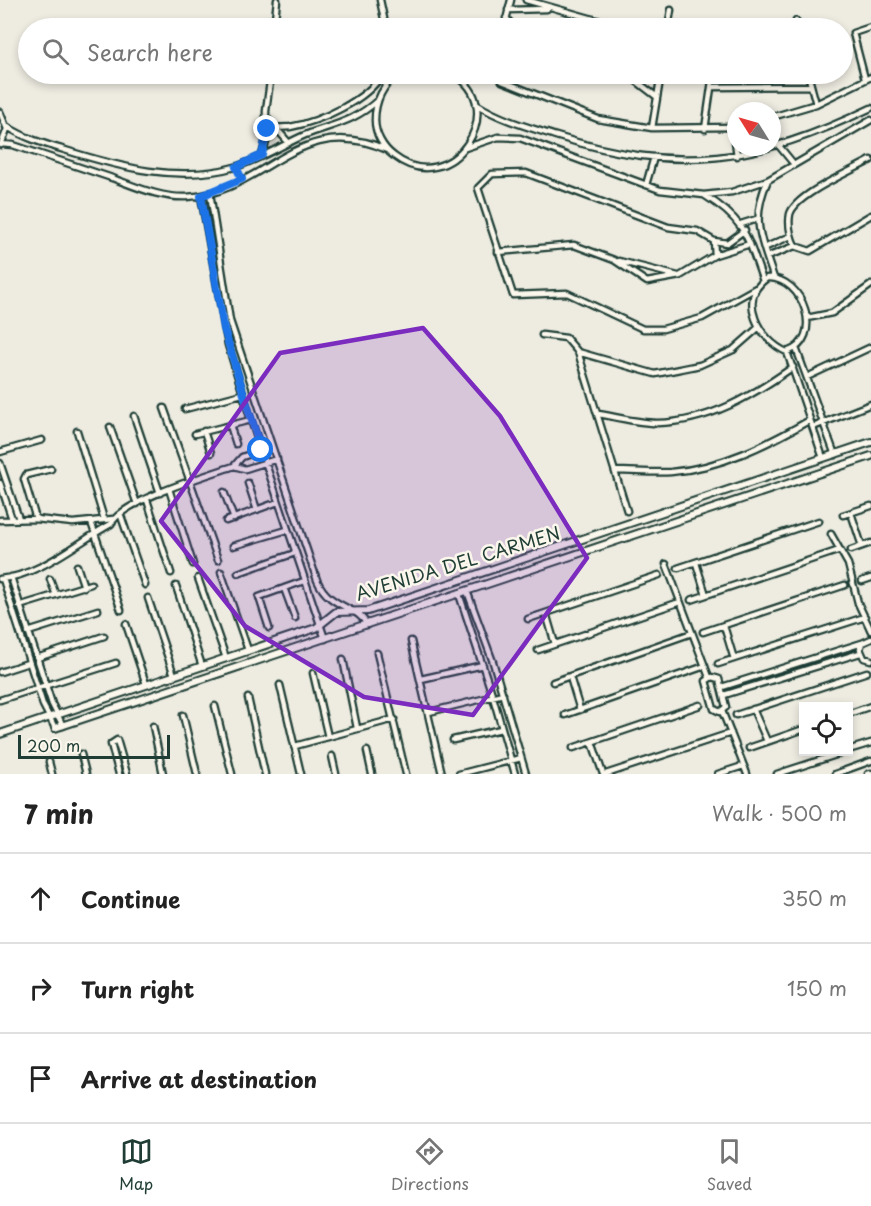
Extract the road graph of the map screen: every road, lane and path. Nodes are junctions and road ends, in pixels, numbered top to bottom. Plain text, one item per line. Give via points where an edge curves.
1 (278, 0) edge
2 (380, 0) edge
3 (511, 0) edge
4 (526, 0) edge
5 (549, 9) junction
6 (508, 10) junction
7 (671, 10) dead end
8 (275, 18) edge
9 (384, 18) edge
10 (506, 18) edge
11 (585, 18) edge
12 (670, 18) edge
13 (871, 27) edge
14 (871, 77) edge
15 (865, 79) junction
16 (269, 84) edge
17 (376, 84) edge
18 (388, 84) edge
19 (464, 84) edge
20 (510, 84) edge
21 (640, 84) edge
22 (659, 84) edge
23 (711, 84) edge
24 (811, 86) joint
25 (711, 87) junction
26 (657, 97) junction
27 (378, 100) junction
28 (476, 104) junction
29 (816, 104) junction
30 (871, 108) edge
31 (0, 112) edge
32 (781, 114) edge
33 (266, 117) junction
34 (871, 120) edge
35 (6, 126) junction
36 (275, 127) junction
37 (652, 128) junction
38 (727, 128) edge
39 (267, 129) junction
40 (705, 129) junction
41 (289, 143) junction
42 (1, 145) edge
43 (781, 145) edge
44 (465, 148) junction
45 (387, 150) junction
46 (781, 150) edge
47 (262, 155) junction
48 (737, 156) edge
49 (654, 157) junction
50 (871, 160) edge
51 (793, 164) junction
52 (236, 167) junction
53 (127, 168) junction
54 (242, 179) junction
55 (768, 180) junction
56 (122, 182) junction
57 (646, 185) junction
58 (210, 193) junction
59 (704, 195) junction
60 (201, 196) junction
61 (871, 216) edge
62 (757, 219) junction
63 (741, 224) junction
64 (745, 231) junction
65 (791, 236) junction
66 (714, 242) junction
67 (727, 243) junction
68 (750, 244) junction
69 (795, 246) junction
70 (764, 248) junction
71 (730, 250) junction
72 (498, 252) junction
73 (715, 255) junction
74 (767, 257) junction
75 (614, 260) junction
76 (770, 267) junction
77 (760, 271) junction
78 (680, 276) junction
79 (774, 278) junction
80 (763, 281) junction
81 (871, 285) edge
82 (756, 288) junction
83 (807, 318) junction
84 (758, 328) junction
85 (542, 335) dead end
86 (871, 347) edge
87 (796, 348) junction
88 (578, 352) junction
89 (787, 352) junction
90 (793, 368) junction
91 (807, 377) junction
92 (251, 383) junction
93 (240, 387) junction
94 (812, 390) junction
95 (242, 394) junction
96 (802, 394) junction
97 (871, 404) edge
98 (164, 408) dead end
99 (185, 409) dead end
100 (598, 414) junction
101 (135, 416) dead end
102 (250, 420) junction
103 (810, 420) junction
104 (823, 423) junction
105 (230, 425) junction
106 (110, 427) dead end
107 (813, 427) junction
108 (77, 431) dead end
109 (204, 431) junction
110 (195, 434) dead end
111 (42, 440) dead end
112 (236, 444) dead end
113 (868, 444) edge
114 (272, 446) junction
115 (261, 450) junction
116 (0, 452) edge
117 (211, 453) dead end
118 (835, 455) junction
119 (870, 457) edge
120 (823, 458) junction
121 (277, 459) junction
122 (0, 463) edge
123 (265, 463) junction
124 (234, 466) junction
125 (796, 468) junction
126 (51, 469) dead end
127 (615, 471) junction
128 (190, 480) junction
129 (800, 480) junction
130 (0, 483) edge
131 (248, 483) dead end
132 (286, 488) junction
133 (169, 489) junction
134 (274, 491) junction
135 (224, 492) dead end
136 (160, 493) junction
137 (147, 500) junction
138 (278, 502) junction
139 (691, 503) junction
140 (137, 504) junction
141 (871, 506) edge
142 (257, 510) junction
143 (627, 510) dead end
144 (851, 513) junction
145 (695, 515) junction
146 (843, 515) dead end
147 (121, 516) junction
148 (12, 519) junction
149 (20, 519) junction
150 (36, 519) junction
151 (104, 519) junction
152 (113, 519) junction
153 (234, 519) junction
154 (0, 520) edge
155 (226, 521) dead end
156 (819, 521) dead end
157 (91, 522) junction
158 (287, 530) junction
159 (96, 532) junction
160 (831, 534) dead end
161 (582, 541) junction
162 (871, 543) edge
163 (233, 546) dead end
164 (862, 546) junction
165 (840, 550) junction
166 (851, 550) dead end
167 (590, 551) junction
168 (295, 553) junction
169 (218, 560) dead end
170 (696, 562) junction
171 (193, 564) dead end
172 (666, 564) dead end
173 (77, 566) dead end
174 (678, 568) dead end
175 (221, 572) dead end
176 (171, 573) dead end
177 (238, 573) dead end
178 (659, 575) dead end
179 (11, 577) junction
180 (198, 578) dead end
181 (871, 578) edge
182 (1, 579) edge
183 (50, 579) dead end
184 (304, 580) junction
185 (862, 581) dead end
186 (92, 584) dead end
187 (145, 585) dead end
188 (319, 585) junction
189 (845, 585) dead end
190 (176, 586) dead end
191 (84, 587) junction
192 (284, 588) junction
193 (307, 590) junction
194 (467, 591) junction
195 (459, 594) junction
196 (56, 595) junction
197 (706, 595) junction
198 (148, 597) dead end
199 (691, 600) dead end
200 (680, 602) junction
201 (19, 606) junction
202 (10, 609) junction
203 (98, 610) dead end
204 (121, 610) dead end
205 (353, 612) junction
206 (546, 613) junction
207 (865, 617) junction
208 (295, 618) dead end
209 (528, 619) dead end
210 (126, 624) dead end
211 (320, 625) junction
212 (367, 625) junction
213 (724, 626) junction
214 (269, 628) dead end
215 (482, 629) junction
216 (871, 631) edge
217 (28, 632) junction
218 (703, 632) dead end
219 (472, 633) junction
220 (692, 633) junction
221 (104, 636) dead end
222 (325, 639) junction
223 (871, 639) edge
224 (411, 640) dead end
225 (862, 643) junction
226 (555, 644) junction
227 (538, 650) dead end
228 (248, 651) junction
229 (377, 653) dead end
230 (860, 653) junction
231 (37, 658) junction
232 (226, 658) junction
233 (343, 659) dead end
234 (734, 659) junction
235 (871, 661) edge
236 (28, 663) junction
237 (116, 663) dead end
238 (718, 664) dead end
239 (483, 665) junction
240 (202, 666) junction
241 (705, 666) junction
242 (0, 672) edge
243 (867, 672) dead end
244 (313, 673) dead end
245 (174, 675) junction
246 (570, 677) junction
247 (710, 677) junction
248 (421, 679) junction
249 (553, 682) dead end
250 (146, 684) junction
251 (46, 685) junction
252 (280, 685) dead end
253 (37, 687) junction
254 (722, 687) junction
255 (504, 694) junction
256 (724, 695) junction
257 (493, 697) junction
258 (248, 698) dead end
259 (0, 699) edge
260 (103, 699) junction
261 (700, 705) dead end
262 (215, 706) dead end
263 (871, 706) edge
264 (753, 709) junction
265 (580, 710) junction
266 (722, 711) junction
267 (107, 712) junction
268 (429, 712) junction
269 (853, 713) edge
270 (56, 714) junction
271 (183, 715) dead end
272 (565, 715) dead end
273 (736, 715) dead end
274 (49, 716) junction
275 (394, 719) junction
276 (63, 726) junction
277 (153, 726) dead end
278 (357, 728) junction
279 (55, 729) joint
280 (501, 729) junction
281 (799, 731) edge
282 (731, 733) junction
283 (0, 734) edge
284 (328, 737) junction
285 (453, 740) dead end
286 (767, 741) junction
287 (592, 742) junction
288 (871, 743) edge
289 (295, 746) junction
290 (573, 748) dead end
291 (749, 748) dead end
292 (853, 749) edge
293 (367, 751) dead end
294 (81, 754) dead end
295 (332, 756) dead end
296 (832, 756) edge
297 (521, 758) junction
298 (511, 761) junction
299 (49, 762) dead end
300 (871, 762) edge
301 (743, 766) junction
302 (52, 774) edge
303 (86, 774) edge
304 (119, 774) edge
305 (127, 774) edge
306 (163, 774) edge
307 (197, 774) edge
308 (232, 774) edge
309 (265, 774) edge
310 (301, 774) edge
311 (336, 774) edge
312 (372, 774) edge
313 (406, 774) edge
314 (442, 774) edge
315 (459, 774) edge
316 (515, 774) edge
317 (526, 774) edge
318 (605, 774) edge
319 (718, 774) edge
320 (747, 774) edge
321 (777, 774) edge
322 (835, 774) edge

1 - 8 street
2 - 9 street
3 - 6 street
4 - 5 street
5 - 6 street
5 - 11 street
6 - 10 street
7 - 12 street
13 - 15 street via 853,33
14 - 15 street
15 - 29 street
16 - 33 street
17 - 36 street via 345,106 292,127
18 - 27 street
19 - 28 street
20 - 37 street via 598,119
21 - 26 street
22 - 26 street
23 - 25 street
24 - 25 street
24 - 29 street
25 - 40 street
26 - 37 street
27 - 41 street via 350,121
27 - 45 street via 375,123
28 - 44 street via 477,122
28 - 49 street via 515,124 585,145
29 - 32 street
30 - 43 street
31 - 35 street
33 - 36 street
33 - 39 street
34 - 51 street
35 - 42 street
35 - 53 street via 26,138
36 - 39 street
36 - 41 street
37 - 40 street
38 - 40 street
39 - 47 street
41 - 47 street
42 - 56 street via 13,145
44 - 45 street via 449,162 433,167 401,162
44 - 57 street via 498,137 520,138
45 - 54 street via 359,140 326,139 293,151
46 - 51 street
47 - 52 street
48 - 49 street
49 - 57 street
50 - 65 street via 800,199 790,214
51 - 55 street
52 - 53 street via 197,173
52 - 54 street
53 - 56 street
54 - 58 street
55 - 59 street via 732,192
55 - 62 street
56 - 60 street via 164,195
57 - 59 street
58 - 60 street
58 - 92 street via 230,321
59 - 63 street
60 - 93 street via 224,329
61 - 69 street via 810,251
62 - 63 street
62 - 70 street
63 - 64 street
64 - 67 street
64 - 68 street
65 - 69 street
65 - 70 street
66 - 67 street
66 - 72 street via 697,231 668,227 526,173 492,174 478,188
66 - 73 street
67 - 71 street
68 - 71 street
68 - 77 street
69 - 74 street
70 - 74 street
71 - 73 street
72 - 75 street via 574,245
72 - 82 street via 513,295 567,293 643,329 663,329 702,318
73 - 78 street
74 - 76 street
75 - 78 street
75 - 78 street via 647,282
76 - 77 street
76 - 79 street
77 - 80 street
79 - 80 street
79 - 83 street via 799,295
80 - 82 street
81 - 83 street via 832,313
82 - 84 street
83 - 87 street via 802,342
84 - 88 street via 733,350 700,365 655,374
84 - 89 street via 771,344
85 - 88 street via 566,338
86 - 91 street
87 - 89 street
87 - 91 street
88 - 100 street
89 - 90 street
90 - 96 street
90 - 100 street via 755,394 705,416 657,423
91 - 94 street
92 - 93 street
92 - 114 street
93 - 95 street
94 - 96 street
94 - 104 street
95 - 99 street
95 - 102 street
96 - 103 street
97 - 104 street
98 - 128 street
100 - 127 street
101 - 136 street
102 - 105 street
102 - 115 street
103 - 107 street
103 - 127 street via 723,461 672,472
104 - 107 street
104 - 118 street
105 - 109 street
105 - 112 street
106 - 140 street
107 - 120 street
108 - 151 street
109 - 110 street
109 - 117 street
111 - 116 street
113 - 118 main road, AVENIDA DEL CARMEN
113 - 119 main road
114 - 115 street
114 - 121 street
115 - 123 street
115 - 124 street via 242,457
118 - 120 main road, AVENIDA DEL CARMEN
119 - 129 main road, AVENIDA DEL CARMEN
120 - 125 main road, AVENIDA DEL CARMEN
121 - 123 street
121 - 132 street
122 - 149 street
123 - 124 street via 245,469
123 - 134 street
124 - 128 street
125 - 129 main road
125 - 139 main road, AVENIDA DEL CARMEN
126 - 150 street via 26,475 24,479
127 - 143 street
128 - 133 street
128 - 169 street
129 - 145 main road, AVENIDA DEL CARMEN
130 - 148 street
131 - 142 street
132 - 134 street
132 - 188 street
133 - 136 street
133 - 171 street
134 - 138 street
135 - 153 street
136 - 137 street
137 - 140 street
137 - 176 street
138 - 142 street
138 - 158 street
139 - 145 main road
139 - 161 main road, AVENIDA DEL CARMEN
140 - 147 street
141 - 144 street
142 - 153 street
144 - 146 street
144 - 164 street
145 - 167 main road, AVENIDA DEL CARMEN
147 - 152 street
147 - 187 street
148 - 149 street
148 - 154 street
149 - 150 street
150 - 157 street
151 - 152 street
151 - 157 street
152 - 159 street, AVENIDA DEL CARMEN
153 - 155 street
156 - 170 street
157 - 159 street
158 - 163 street
158 - 168 street
159 - 179 street, AVENIDA DEL CARMEN via 54,559
159 - 204 street
160 - 165 street
161 - 167 main road
161 - 205 main road, AVENIDA DEL CARMEN via 368,611
162 - 164 street
164 - 166 street
165 - 197 street
165 - 207 street
167 - 194 main road, AVENIDA DEL CARMEN
168 - 177 street
168 - 184 street
170 - 174 street
170 - 197 street
172 - 200 street
173 - 191 street
175 - 228 street
178 - 206 street
179 - 182 street, AVENIDA DEL CARMEN
179 - 201 street
180 - 232 street
181 - 185 street
182 - 202 street, AVENIDA DEL CARMEN
183 - 196 street
184 - 192 street
184 - 193 street
186 - 191 street
188 - 193 street
188 - 205 street via 329,599
189 - 213 street
190 - 240 street
191 - 196 street
192 - 208 street
192 - 214 street via 259,597
193 - 211 street
194 - 195 main road, AVENIDA DEL CARMEN
194 - 215 street, AVENIDA DEL CARMEN
195 - 212 main road, AVENIDA DEL CARMEN
195 - 219 street, AVENIDA DEL CARMEN
196 - 201 street
197 - 199 street
198 - 245 street
200 - 220 street
200 - 226 street
201 - 202 street
201 - 217 street
202 - 236 street, AVENIDA DEL CARMEN
203 - 217 street
205 - 211 main road, AVENIDA DEL CARMEN via 336,612
205 - 212 street
206 - 209 street
206 - 226 street
207 - 216 street
207 - 234 street
210 - 250 street
211 - 222 street
211 - 228 main road, AVENIDA DEL CARMEN
212 - 222 main road, AVENIDA DEL CARMEN
213 - 218 street
213 - 234 street
215 - 219 street
215 - 255 street, AVENIDA DEL CARMEN
217 - 231 street
219 - 239 street, AVENIDA DEL CARMEN
220 - 241 street
220 - 246 street
221 - 231 street
222 - 267 main road, AVENIDA DEL CARMEN
223 - 225 street
224 - 248 street
225 - 230 street
225 - 254 street
226 - 227 street
228 - 232 main road, AVENIDA DEL CARMEN
229 - 275 street
230 - 235 street
230 - 256 street
231 - 251 street
232 - 240 main road, AVENIDA DEL CARMEN
233 - 278 street
234 - 238 street
236 - 242 street
236 - 253 street, AVENIDA DEL CARMEN
237 - 251 street
239 - 248 street
239 - 257 street, AVENIDA DEL CARMEN
240 - 245 main road, AVENIDA DEL CARMEN
241 - 247 street
241 - 265 street
243 - 264 street
244 - 284 street
245 - 250 main road, AVENIDA DEL CARMEN
246 - 249 street
246 - 265 street
247 - 254 street via 717,678
247 - 266 street via 705,686 712,707
248 - 268 street
250 - 260 main road, AVENIDA DEL CARMEN
251 - 253 street
251 - 270 street
252 - 289 street
253 - 259 street
253 - 274 street, AVENIDA DEL CARMEN
254 - 256 street
255 - 257 street
255 - 297 street, AVENIDA DEL CARMEN
256 - 266 street via 727,705
257 - 268 street
257 - 280 street, AVENIDA DEL CARMEN
258 - 309 street
260 - 267 main road
260 - 270 main road, AVENIDA DEL CARMEN
261 - 287 street
262 - 308 street
263 - 269 street
264 - 273 street
264 - 286 street
265 - 272 street
266 - 282 street
267 - 276 main road, AVENIDA DEL CARMEN
268 - 314 street
270 - 274 main road, AVENIDA DEL CARMEN
270 - 276 street
271 - 307 street
274 - 279 street, AVENIDA DEL CARMEN
274 - 283 main road, AVENIDA DEL CARMEN
275 - 278 street
275 - 313 street
276 - 279 main road, AVENIDA DEL CARMEN
277 - 306 street
278 - 284 street
280 - 285 street
280 - 298 street, AVENIDA DEL CARMEN
281 - 286 street
282 - 301 street
282 - 318 street
284 - 289 street
286 - 291 street
287 - 290 street
287 - 318 street
288 - 292 street
289 - 310 street
293 - 312 street
294 - 303 street
295 - 311 street
296 - 321 street
297 - 298 street
297 - 317 street, AVENIDA DEL CARMEN
298 - 315 street
298 - 316 street, AVENIDA DEL CARMEN
299 - 302 street
300 - 322 street
301 - 319 street
301 - 320 street
304 - 305 street via 111,742 117,740

